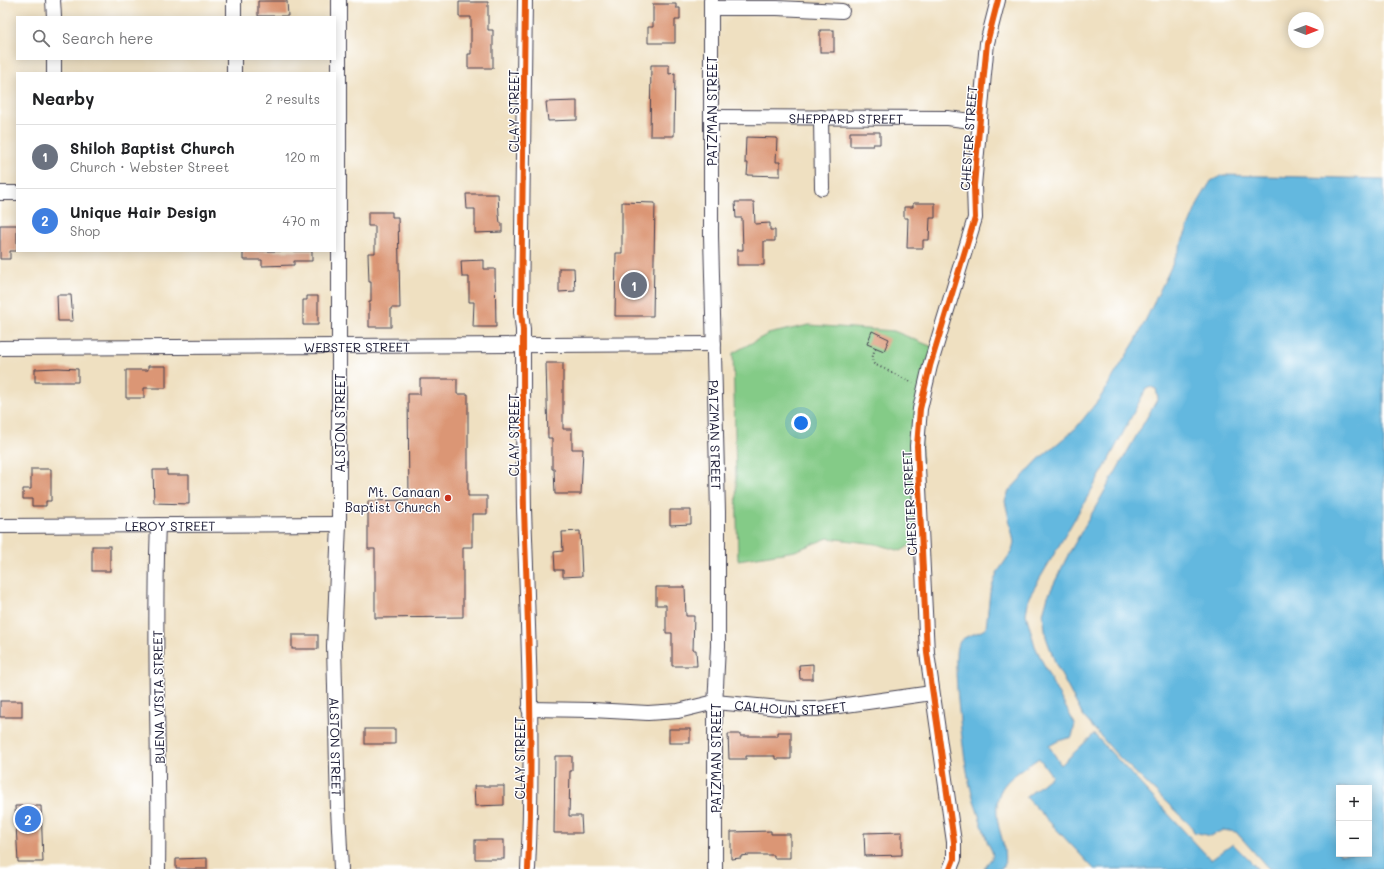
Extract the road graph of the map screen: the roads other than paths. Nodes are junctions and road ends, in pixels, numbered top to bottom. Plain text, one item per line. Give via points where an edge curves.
1 (53, 0) edge
2 (234, 0) edge
3 (338, 0) edge
4 (525, 0) edge
5 (998, 0) edge
6 (711, 4) edge
7 (842, 11) dead end
8 (54, 16) edge
9 (234, 16) edge
10 (54, 60) edge
11 (234, 60) edge
12 (54, 72) edge
13 (234, 72) edge
14 (711, 117) junction
15 (821, 117) junction
16 (980, 122) junction
17 (822, 188) dead end
18 (336, 191) edge
19 (0, 193) edge
20 (16, 193) edge
21 (714, 344) junction
22 (339, 345) junction
23 (523, 345) junction
24 (0, 348) edge
25 (339, 524) junction
26 (158, 525) junction
27 (0, 526) edge
28 (932, 693) junction
29 (715, 702) junction
30 (529, 709) junction
31 (158, 869) edge
32 (341, 869) edge
33 (528, 869) edge
34 (715, 869) edge
35 (950, 869) edge

1 - 8 street
2 - 9 street
3 - 18 street, ALSTON STREET
4 - 23 street, CLAY STREET via 521,310
5 - 16 street, CHESTER STREET via 987,43
6 - 7 street
6 - 14 street, PATZMAN STREET
10 - 12 street
11 - 13 street
14 - 15 street, SHEPPARD STREET
14 - 21 street, PATZMAN STREET
15 - 16 street, SHEPPARD STREET via 947,118
15 - 17 street
16 - 28 street, CHESTER STREET via 974,186 976,212 944,313 920,409 917,446 927,653
18 - 22 street, ALSTON STREET
19 - 20 street
21 - 23 street, WEBSTER STREET
21 - 29 street, PATZMAN STREET via 718,527 718,658
22 - 23 street, WEBSTER STREET
22 - 24 street, WEBSTER STREET
22 - 25 street, ALSTON STREET
23 - 30 street, CLAY STREET
25 - 26 street, LEROY STREET
25 - 32 street, ALSTON STREET via 334,646
26 - 27 street, LEROY STREET
26 - 31 street, BUENA VISTA STREET via 155,595
28 - 29 street, CALHOUN STREET via 817,709
28 - 35 street, CHESTER STREET via 954,842 954,859
29 - 30 street, CALHOUN STREET via 678,711 648,713
29 - 34 street, PATZMAN STREET
30 - 33 street, CLAY STREET

